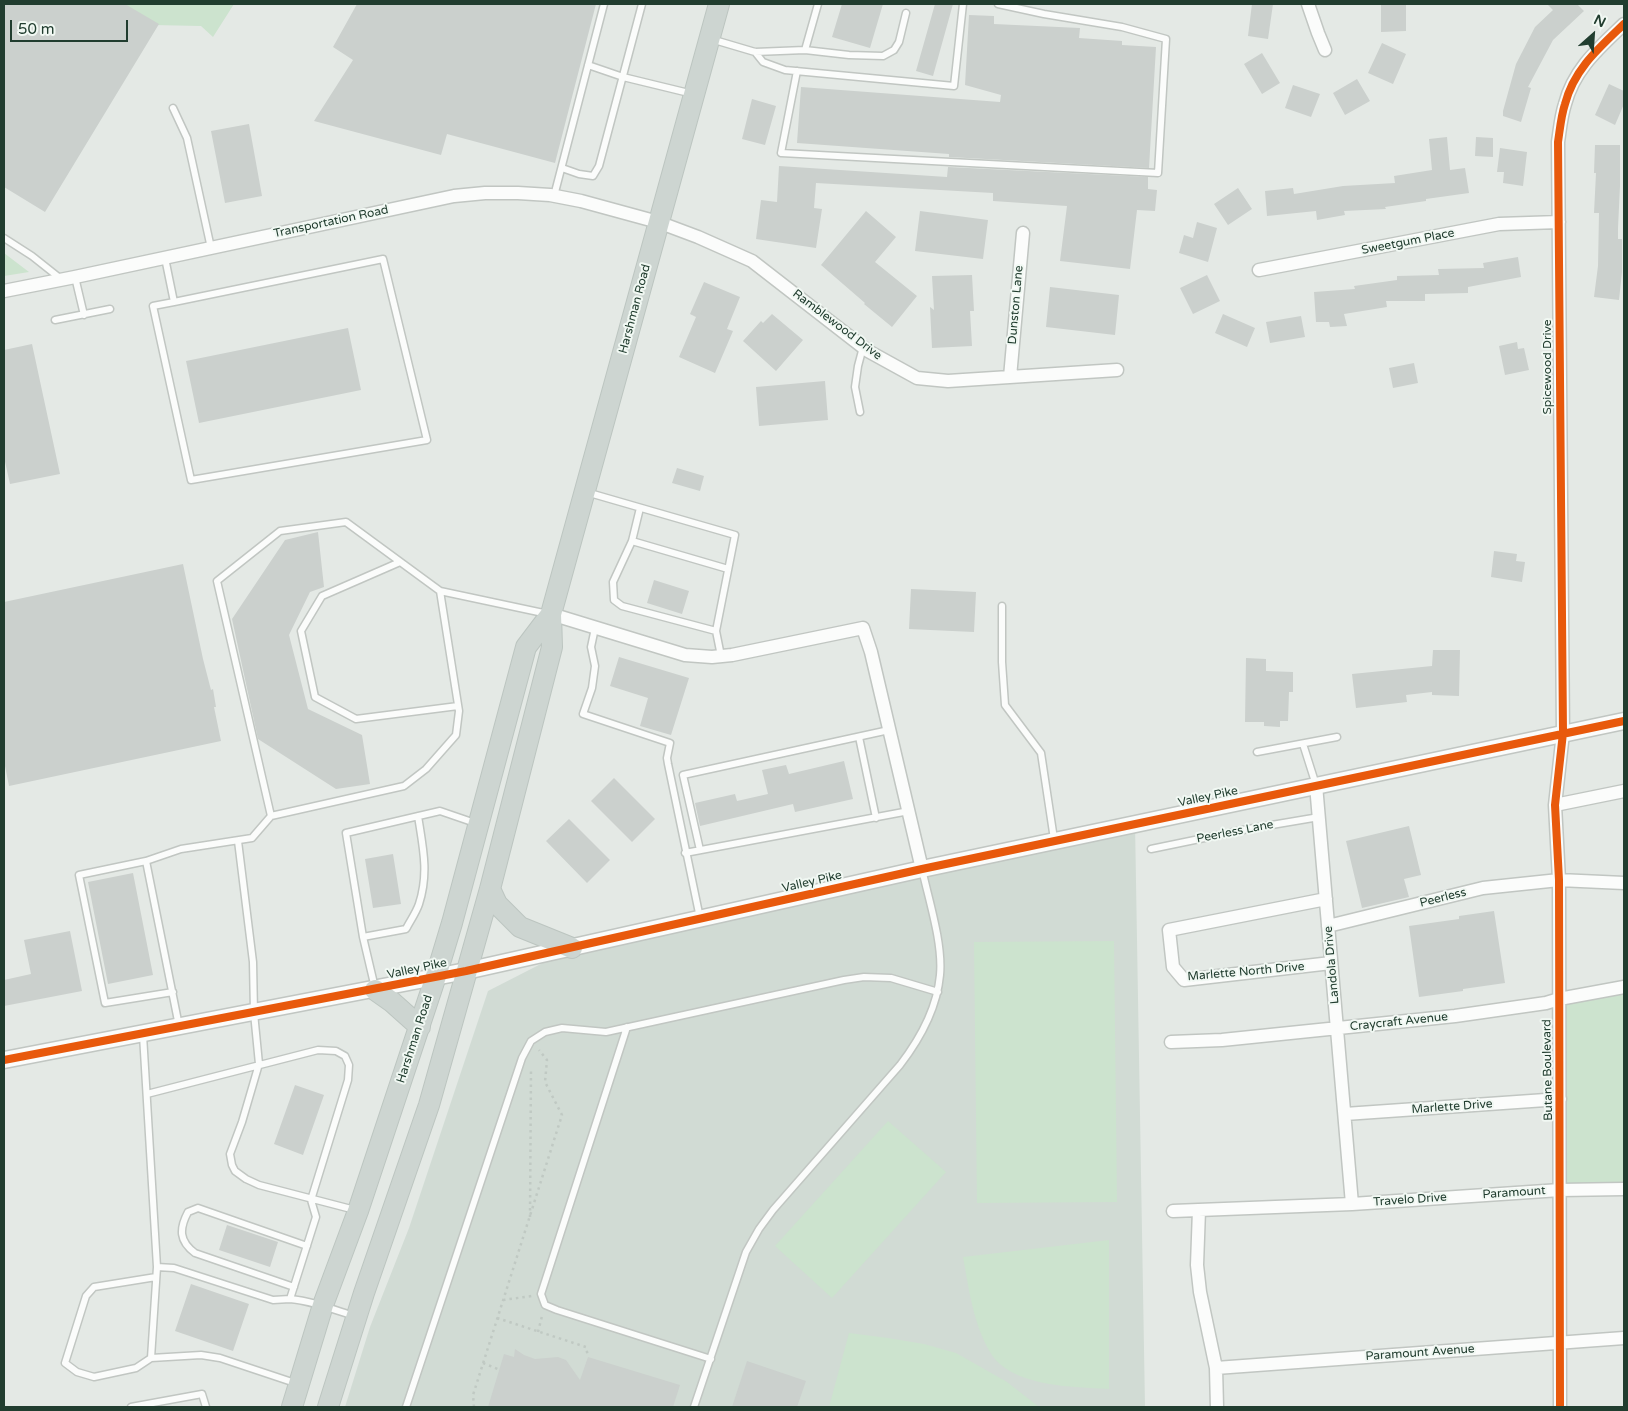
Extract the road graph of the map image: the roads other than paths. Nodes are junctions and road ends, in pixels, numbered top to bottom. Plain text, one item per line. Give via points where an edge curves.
1 (604, 4) edge
2 (642, 4) edge
3 (719, 4) edge
4 (818, 4) edge
5 (963, 4) edge
6 (998, 4) edge
7 (1308, 4) edge
8 (906, 13) dead end
9 (1624, 24) edge
10 (710, 39) junction
11 (805, 50) junction
12 (1326, 50) dead end
13 (755, 52) junction
14 (588, 65) junction
15 (797, 71) junction
16 (622, 77) junction
17 (694, 95) junction
18 (173, 108) dead end
19 (562, 168) junction
20 (554, 196) junction
21 (658, 222) junction
22 (1558, 222) junction
23 (1023, 233) dead end
24 (4, 238) edge
25 (211, 248) junction
26 (165, 258) junction
27 (1259, 270) dead end
28 (75, 277) junction
29 (62, 280) junction
30 (4, 291) edge
31 (174, 302) junction
32 (110, 309) dead end
33 (84, 315) junction
34 (55, 320) dead end
35 (863, 347) junction
36 (1117, 370) dead end
37 (1010, 377) junction
38 (860, 412) dead end
39 (585, 492) junction
40 (640, 508) junction
41 (632, 541) junction
42 (400, 562) junction
43 (728, 569) junction
44 (440, 591) junction
45 (1002, 606) dead end
46 (551, 614) junction
47 (595, 628) junction
48 (716, 631) junction
49 (720, 656) junction
50 (458, 706) junction
51 (1624, 720) edge
52 (889, 730) junction
53 (1563, 733) junction
54 (859, 737) junction
55 (1337, 737) dead end
56 (1303, 744) junction
57 (1257, 752) dead end
58 (1316, 785) junction
59 (1624, 791) edge
60 (1555, 805) junction
61 (909, 811) junction
62 (271, 816) junction
63 (418, 816) junction
64 (1319, 817) junction
65 (876, 818) junction
66 (479, 824) junction
67 (238, 841) junction
68 (1054, 841) junction
69 (1151, 849) dead end
70 (700, 850) junction
71 (686, 853) junction
72 (146, 861) junction
73 (922, 869) junction
74 (1559, 880) junction
75 (1624, 883) edge
76 (490, 889) junction
77 (1326, 899) junction
78 (701, 919) junction
79 (1328, 926) junction
80 (363, 938) junction
81 (572, 948) junction
82 (1331, 963) junction
83 (466, 971) junction
84 (436, 976) junction
85 (1624, 987) edge
86 (375, 990) junction
87 (173, 992) junction
88 (938, 992) junction
89 (1559, 999) junction
90 (254, 1013) junction
91 (180, 1027) junction
92 (420, 1027) junction
93 (627, 1027) junction
94 (1338, 1028) junction
95 (143, 1034) junction
96 (1171, 1042) dead end
97 (4, 1060) edge
98 (259, 1064) junction
99 (148, 1094) junction
100 (1560, 1099) junction
101 (1345, 1114) junction
102 (1624, 1189) edge
103 (1560, 1190) junction
104 (1468, 1196) joint
105 (311, 1200) junction
106 (1352, 1204) junction
107 (1199, 1210) junction
108 (358, 1211) junction
109 (1173, 1211) dead end
110 (307, 1246) junction
111 (157, 1267) junction
112 (156, 1277) junction
113 (294, 1287) junction
114 (290, 1299) junction
115 (323, 1305) junction
116 (357, 1317) junction
117 (1624, 1338) edge
118 (1560, 1342) junction
119 (151, 1358) junction
120 (710, 1359) junction
121 (1216, 1368) junction
122 (300, 1385) junction
123 (131, 1407) edge
124 (206, 1407) edge
125 (292, 1407) edge
126 (328, 1407) edge
127 (406, 1407) edge
128 (694, 1407) edge
129 (1217, 1407) edge
130 (1560, 1407) edge

1 - 14 lane
2 - 16 lane
3 - 10 main road, Harshman Road
4 - 11 lane
5 - 15 lane via 954,86
6 - 15 lane via 1122,27 1166,39 1158,173 781,153
7 - 12 street
8 - 11 lane via 899,42 894,50 883,56
9 - 22 street, Spicewood Drive via 1591,55 1564,104 1558,142
10 - 13 lane
10 - 17 main road, Harshman Road
11 - 13 lane
13 - 15 lane via 763,62
14 - 16 lane
14 - 19 lane
16 - 17 lane
16 - 19 lane via 599,166 593,176
17 - 21 main road, Harshman Road
18 - 25 lane via 187,138
19 - 20 lane
20 - 21 street, Transportation Road
20 - 25 street, Transportation Road via 518,192 454,196
21 - 35 street, Ramblewood Drive via 752,261
21 - 39 main road, Harshman Road
22 - 27 street, Sweetgum Place via 1499,224
22 - 53 street, Spicewood Drive
23 - 37 street, Dunston Lane
24 - 29 lane
25 - 26 street, Transportation Road
26 - 28 street, Transportation Road
26 - 31 lane
28 - 29 street, Transportation Road
28 - 33 lane
29 - 30 street, Transportation Road
31 - 31 lane via 153,306 191,480 427,440 383,259
32 - 33 lane
33 - 34 lane
35 - 37 street, Ramblewood Drive via 917,378 948,381
35 - 38 lane via 855,387
36 - 37 street, Ramblewood Drive
39 - 40 lane
39 - 46 main road, Harshman Road
40 - 41 lane
40 - 43 lane via 735,535
41 - 43 lane
41 - 48 lane via 614,582 614,600 622,606
42 - 44 lane
42 - 50 lane via 322,596 301,630 315,697 356,719
42 - 62 lane via 346,522 280,531 217,581
43 - 48 lane
44 - 46 lane
44 - 50 lane
45 - 68 lane via 1005,705 1041,754
46 - 47 street
46 - 66 main road, Harshman Road via 526,647
46 - 76 main road, Harshman Road via 552,647
47 - 49 street via 685,655
47 - 71 lane via 591,647 595,666 592,688 583,714 670,743 667,758
48 - 49 lane
49 - 52 street via 863,628
50 - 62 lane via 456,735 426,769 404,786
51 - 53 street, Valley Pike
52 - 54 lane
52 - 61 street
53 - 58 street, Valley Pike
53 - 60 street, Butane Boulevard
54 - 65 lane
54 - 70 lane via 683,775
55 - 56 lane
56 - 57 lane
56 - 58 lane
58 - 64 street, Landola Drive
58 - 68 street, Valley Pike
59 - 60 street
60 - 74 street, Butane Boulevard
61 - 65 lane
61 - 73 street
62 - 67 lane via 252,838
63 - 66 lane via 440,811
63 - 80 lane via 425,877 418,906 406,929
63 - 80 lane via 346,833
64 - 69 lane, Peerless Lane
64 - 77 street, Landola Drive
65 - 70 lane
66 - 84 main road, Harshman Road
67 - 72 lane via 181,849
67 - 90 lane via 252,962
68 - 73 street, Valley Pike
70 - 71 lane
71 - 78 lane
72 - 87 lane
72 - 87 lane via 79,875 105,1004
73 - 78 street, Valley Pike
73 - 88 lane via 939,951
74 - 75 street
74 - 79 street, Peerless via 1483,888
74 - 89 street, Butane Boulevard
76 - 81 main road via 497,904 520,927
76 - 83 main road, Harshman Road
77 - 79 street, Landola Drive
77 - 82 street, Marlette North Drive via 1169,930 1173,967 1184,980
78 - 81 street, Valley Pike
79 - 82 street, Landola Drive
80 - 86 lane
81 - 83 street, Valley Pike
82 - 94 street, Landola Drive
83 - 84 street, Valley Pike
83 - 116 main road, Harshman Road via 429,1105
84 - 86 street, Valley Pike
84 - 92 main road, Harshman Road
85 - 89 street, Craycraft Avenue
86 - 90 street, Valley Pike
86 - 92 main road
87 - 91 lane
88 - 93 lane via 891,978 864,977
88 - 120 lane via 915,1046 759,1229 746,1252
89 - 94 street, Craycraft Avenue via 1455,1016
89 - 100 street, Butane Boulevard
90 - 91 street, Valley Pike
90 - 98 lane
91 - 95 street, Valley Pike
92 - 108 main road, Harshman Road
93 - 120 lane via 541,1294 545,1305 557,1310
93 - 127 lane via 606,1032 562,1028 545,1032 531,1041 522,1058
94 - 96 street, Craycraft Avenue
94 - 101 street, Landola Drive
95 - 97 street, Valley Pike
95 - 99 lane
98 - 99 lane
98 - 105 lane via 230,1154 232,1165 235,1171 259,1185
98 - 105 lane via 318,1050 336,1051 345,1056 350,1065
99 - 111 lane
100 - 101 street, Marlette Drive
100 - 103 street, Butane Boulevard
101 - 106 street, Landola Drive
102 - 103 street
103 - 104 street, Paramount
103 - 118 street, Butane Boulevard
104 - 106 street, Travelo Drive
105 - 108 lane
105 - 110 lane via 316,1217
106 - 107 street
107 - 109 street
107 - 121 street via 1199,1283
108 - 115 main road, Harshman Road
110 - 113 lane
110 - 113 lane via 198,1208 188,1212 182,1224 184,1242 195,1253
111 - 112 lane
111 - 114 lane via 174,1268 273,1300
112 - 119 lane
112 - 119 lane via 94,1287 86,1296 65,1363 77,1372 94,1377 136,1368
113 - 114 lane
114 - 115 lane
115 - 116 lane
115 - 122 main road, Harshman Road
116 - 126 main road, Harshman Road
117 - 118 street, Paramount Avenue
118 - 121 street, Paramount Avenue
118 - 130 street, Butane Boulevard
119 - 122 lane via 201,1355 220,1358
120 - 128 lane
121 - 129 street
122 - 125 main road, Harshman Road
123 - 124 lane via 202,1394

